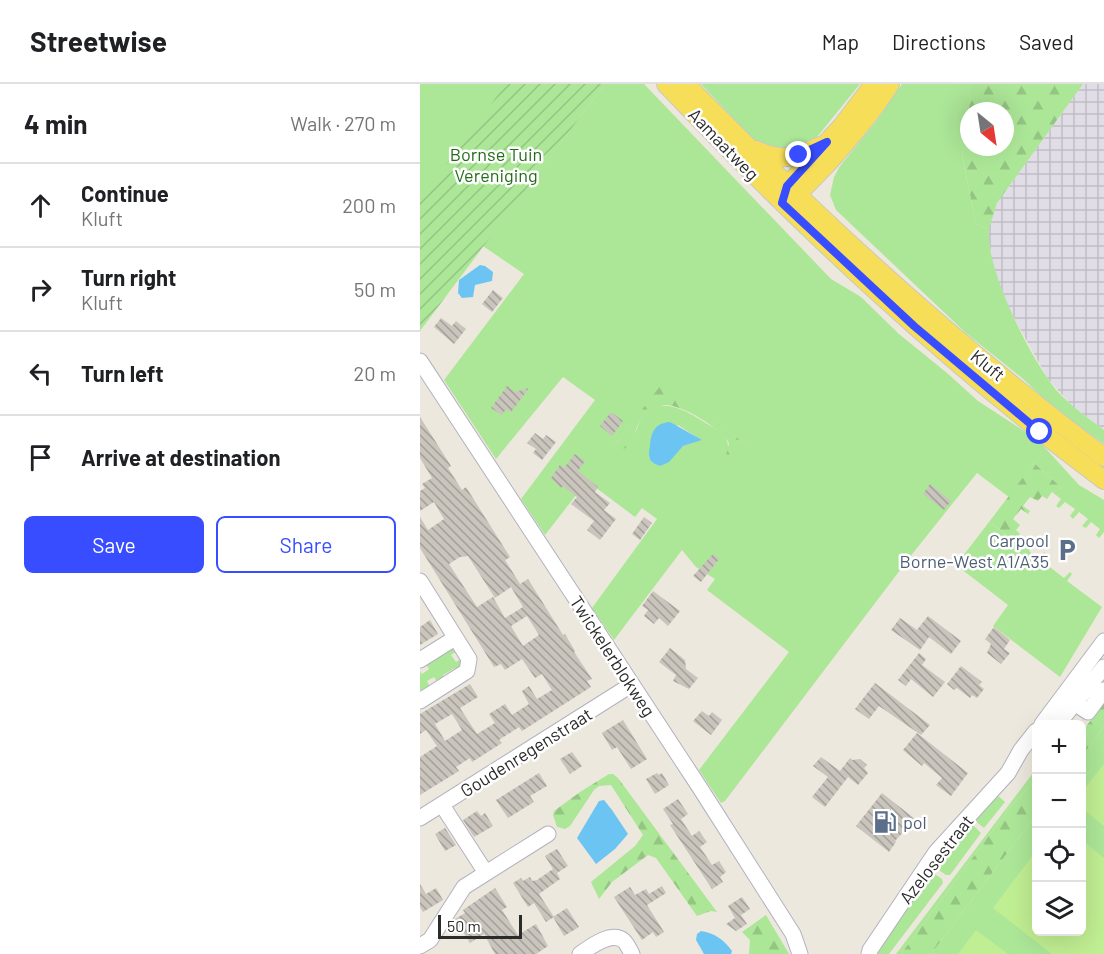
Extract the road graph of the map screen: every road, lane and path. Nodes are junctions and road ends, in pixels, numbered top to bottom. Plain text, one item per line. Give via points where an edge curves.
1 (666, 84) edge
2 (686, 84) edge
3 (874, 84) edge
4 (890, 84) edge
5 (827, 142) junction
6 (747, 145) junction
7 (789, 195) junction
8 (420, 361) edge
9 (1104, 457) edge
10 (1104, 480) edge
11 (420, 581) edge
12 (455, 638) junction
13 (1104, 641) edge
14 (420, 660) edge
15 (1104, 667) edge
16 (632, 685) junction
17 (1104, 690) edge
18 (420, 700) edge
19 (1069, 700) junction
20 (1046, 720) edge
21 (1060, 720) edge
22 (1032, 736) edge
23 (1032, 751) edge
24 (1008, 772) junction
25 (442, 805) junction
26 (420, 818) edge
27 (548, 834) dead end
28 (486, 873) junction
29 (420, 946) edge
30 (867, 952) edge
31 (580, 954) edge
32 (632, 954) edge
33 (800, 954) edge

1 - 7 main road, Aamaatweg
2 - 6 main road, Aamaatweg
3 - 5 main road
4 - 7 main road via 861,124
5 - 6 main road via 799,155 779,158
5 - 7 main road
6 - 7 main road, Aamaatweg
7 - 9 main road, Kluft via 925,313
7 - 10 main road, Kluft via 914,326 1040,432
8 - 16 street, Twickelerblokweg
11 - 12 street
12 - 14 street
12 - 18 street via 469,659 467,671
13 - 19 street
15 - 19 street
16 - 25 street, Goudenregenstraat
16 - 33 street, Twickelerblokweg via 784,919
17 - 19 street via 1088,712
19 - 20 street
19 - 21 street
22 - 24 street, Azelosestraat
23 - 24 street, Azelosestraat
24 - 30 street, Azelosestraat via 936,852
25 - 26 street, Goudenregenstraat
25 - 28 street
27 - 28 street
28 - 29 street via 464,886 430,940
31 - 32 street via 599,942 618,938

